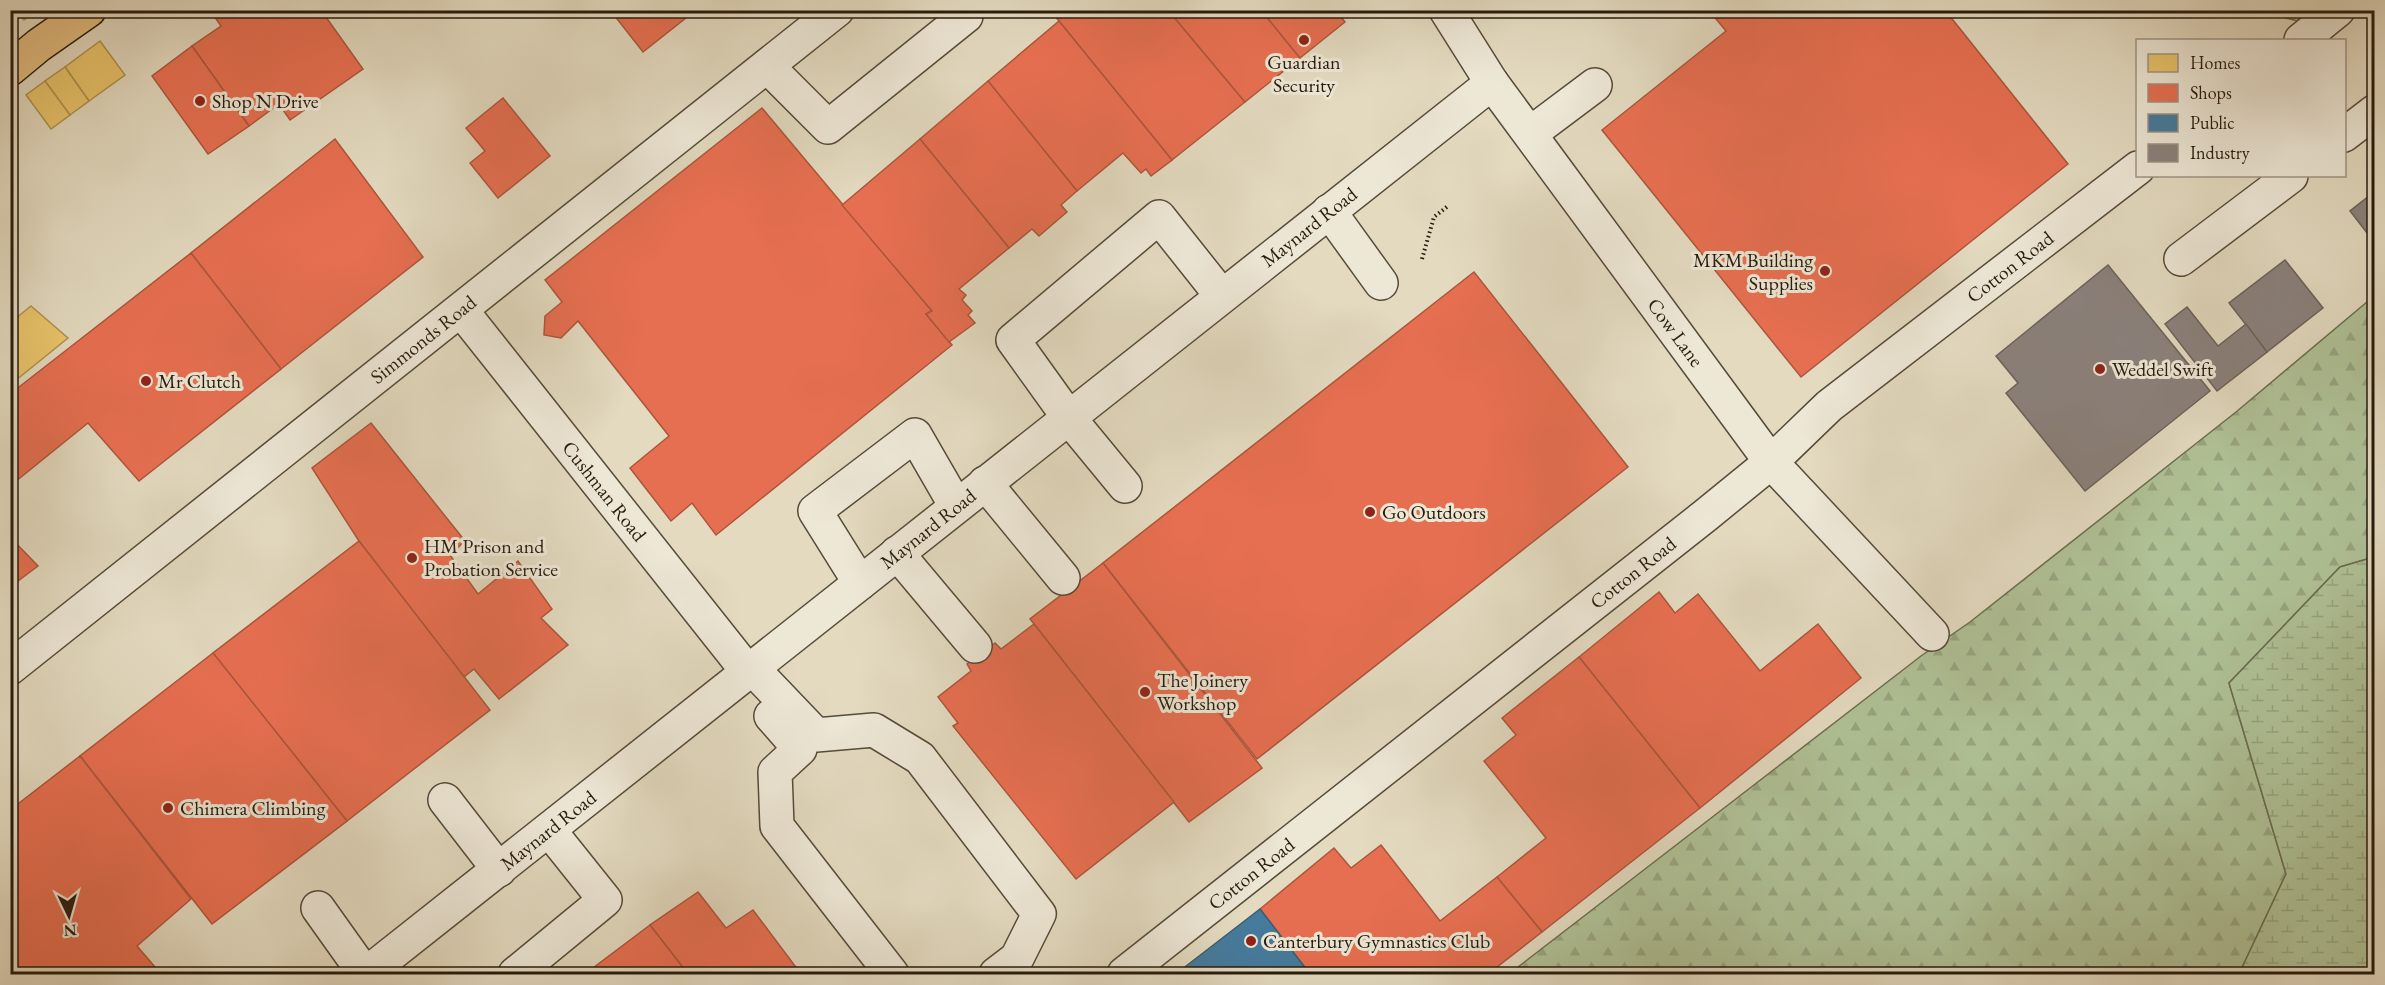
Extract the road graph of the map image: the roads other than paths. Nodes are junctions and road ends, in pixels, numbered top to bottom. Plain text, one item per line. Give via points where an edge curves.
1 (89, 10) edge
2 (837, 10) edge
3 (962, 10) edge
4 (1446, 10) edge
5 (2338, 10) edge
6 (2302, 39) edge
7 (767, 66) junction
8 (10, 69) edge
9 (1492, 83) junction
10 (1595, 85) dead end
11 (2374, 112) edge
12 (1531, 133) junction
13 (2346, 133) edge
14 (2136, 170) edge
15 (2290, 177) edge
16 (1329, 211) junction
17 (2181, 259) dead end
18 (1381, 283) dead end
19 (1221, 295) junction
20 (461, 310) junction
21 (1070, 418) junction
22 (1771, 462) junction
23 (985, 483) junction
24 (1125, 486) dead end
25 (956, 506) junction
26 (897, 553) junction
27 (1063, 578) dead end
28 (860, 582) junction
29 (1932, 634) dead end
30 (975, 646) dead end
31 (10, 668) edge
32 (747, 673) junction
33 (445, 800) dead end
34 (549, 830) junction
35 (499, 870) junction
36 (318, 908) dead end
37 (365, 975) edge
38 (515, 975) edge
39 (892, 975) edge
40 (996, 975) edge
41 (1124, 975) edge

1 - 8 highway
2 - 7 street, Simmonds Road
3 - 7 street via 966,16 828,128
4 - 9 street, Cow Lane
5 - 6 street
7 - 20 street, Simmonds Road
9 - 12 street, Cow Lane
9 - 16 street, Maynard Road
10 - 12 street
11 - 13 street
12 - 22 street, Cow Lane
14 - 22 street, Cotton Road via 1830,406
15 - 17 street
16 - 18 street
16 - 19 street, Maynard Road
19 - 21 street, Maynard Road
19 - 21 street via 1159,217 1013,340
20 - 31 street, Simmonds Road
20 - 32 street, Cushman Road
21 - 23 street, Maynard Road
21 - 24 street
22 - 29 street, Cow Lane
22 - 41 street, Cotton Road
23 - 25 street, Maynard Road
23 - 27 street
25 - 26 street, Maynard Road
25 - 28 street via 915,435 815,511
26 - 28 street, Maynard Road
26 - 30 street
28 - 32 street, Maynard Road
32 - 34 street, Maynard Road
32 - 39 street via 761,705 800,748 775,772 777,826
32 - 40 street via 816,735 874,730 920,758 1039,914 1017,958
33 - 35 street
34 - 35 street, Maynard Road
34 - 38 street via 605,900
35 - 37 street, Maynard Road
36 - 37 street

